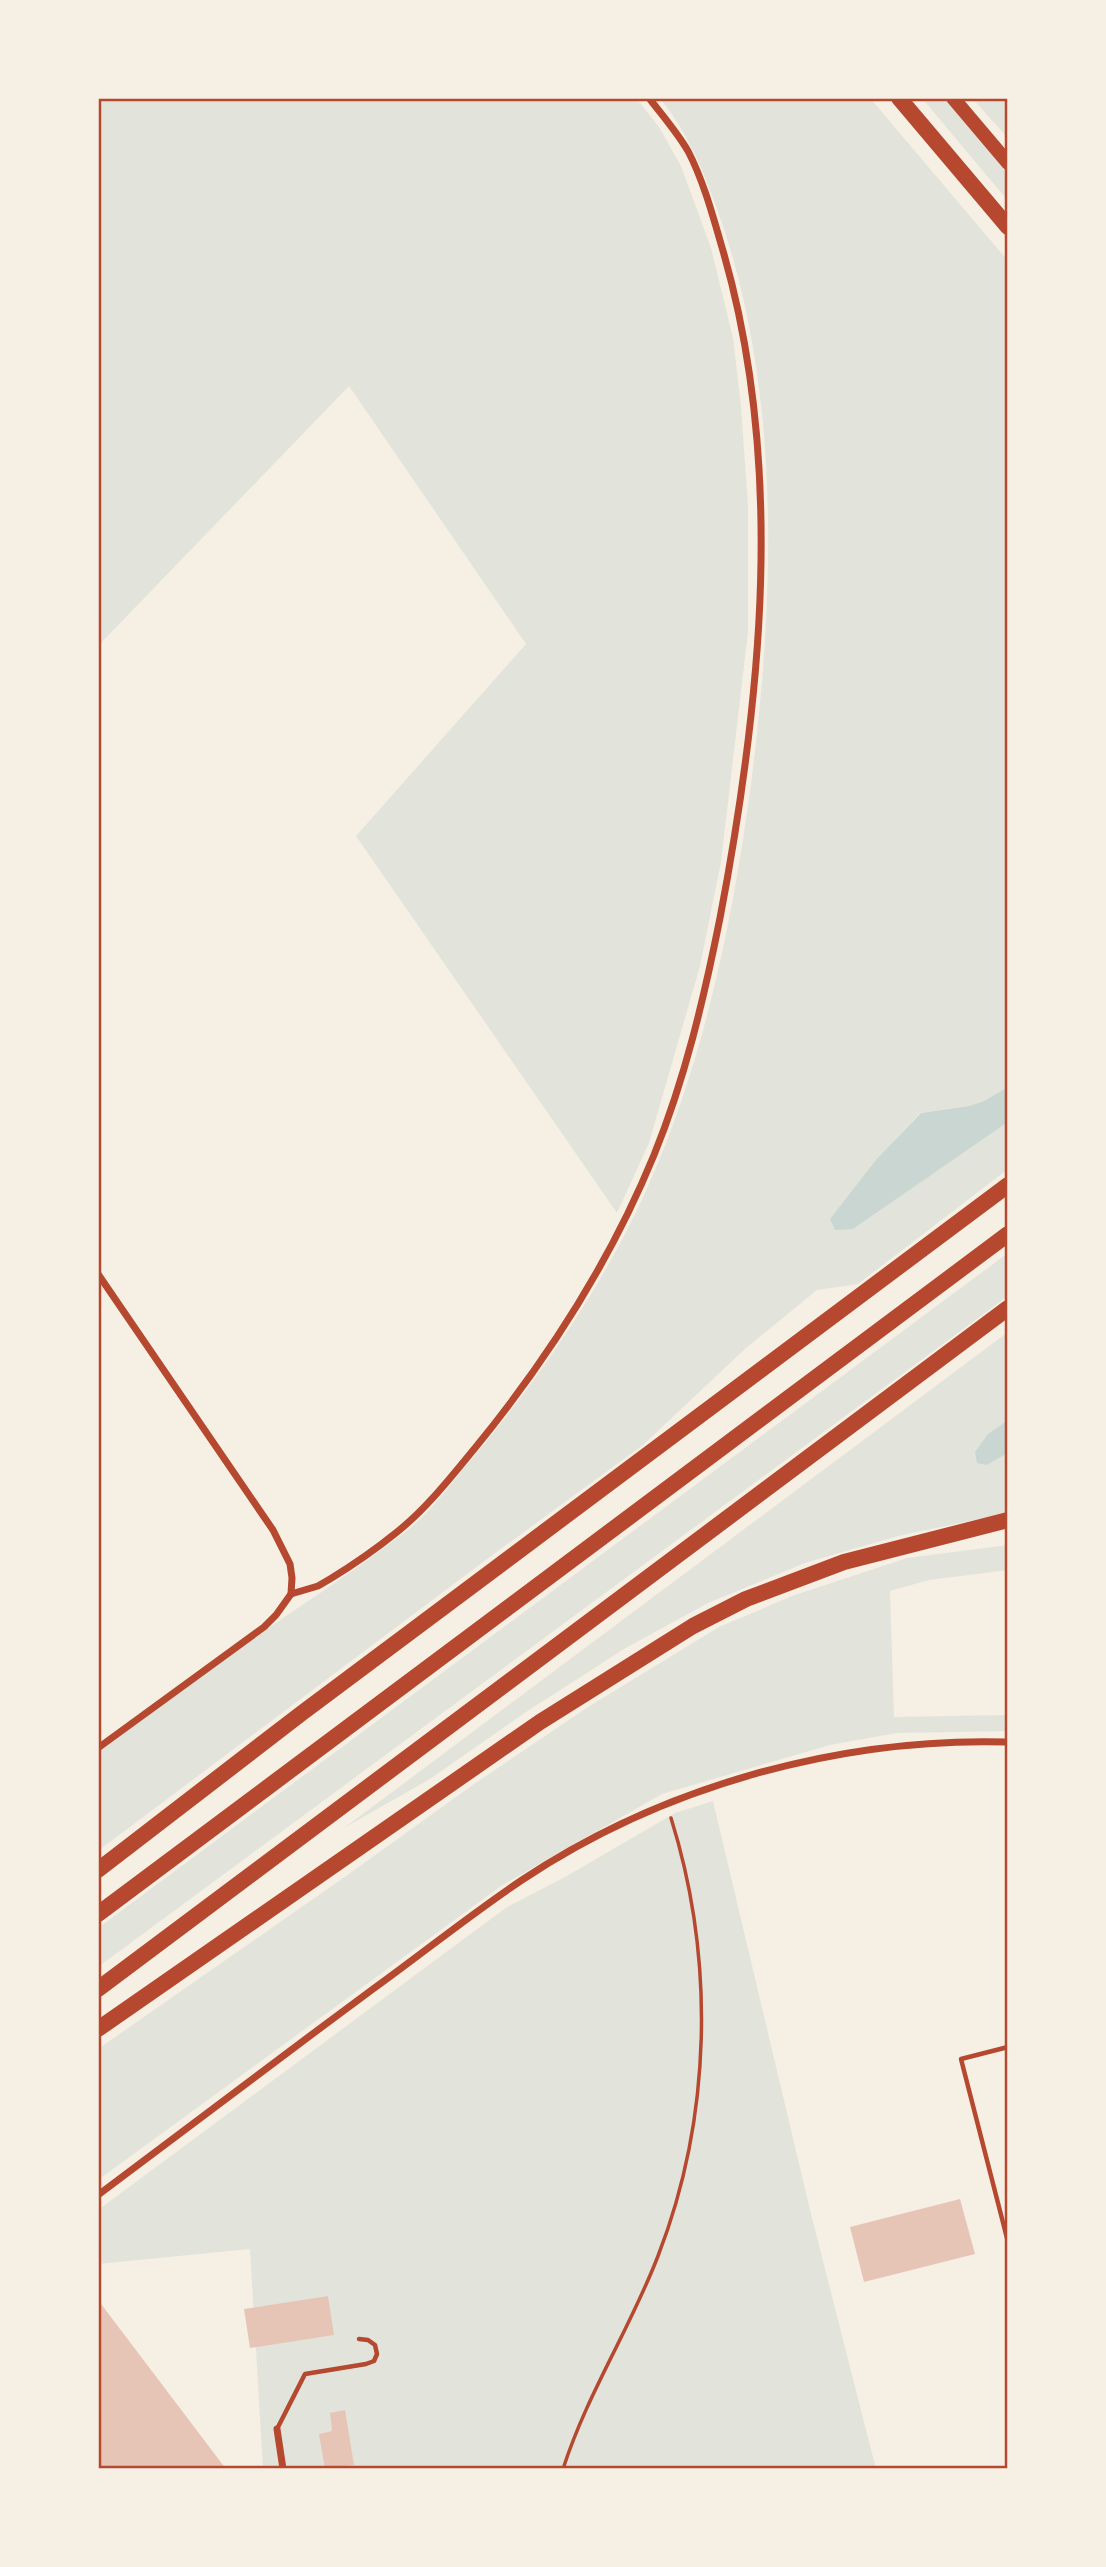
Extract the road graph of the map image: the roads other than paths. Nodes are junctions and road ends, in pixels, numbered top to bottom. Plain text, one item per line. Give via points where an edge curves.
1 (649, 98) edge
2 (899, 98) edge
3 (953, 98) edge
4 (1008, 163) edge
5 (1008, 227) edge
6 (1008, 1185) edge
7 (1008, 1234) edge
8 (98, 1274) edge
9 (1008, 1308) edge
10 (1008, 1520) edge
11 (291, 1594) junction
12 (1008, 1742) edge
13 (98, 1748) edge
14 (98, 1870) edge
15 (98, 1914) edge
16 (98, 1989) edge
17 (98, 2029) edge
18 (1008, 2047) edge
19 (98, 2195) edge
20 (1008, 2242) edge
21 (359, 2339) dead end
22 (277, 2429) joint
23 (283, 2469) edge

1 - 11 street via 688,152 727,264 751,372 759,484 760,601 750,724 723,904 692,1044 657,1150 622,1228 509,1405 444,1485 399,1530 330,1579
2 - 5 highway
3 - 4 main road
6 - 14 highway
7 - 15 highway
8 - 11 street via 273,1530 290,1564
9 - 16 highway
10 - 17 highway via 844,1562 746,1599 693,1626 540,1722
11 - 13 street via 264,1627
12 - 19 street via 930,1744 841,1754 762,1772 603,1833 521,1880
18 - 20 lane via 961,2059
21 - 22 lane via 375,2345 374,2361 305,2374
22 - 23 street

